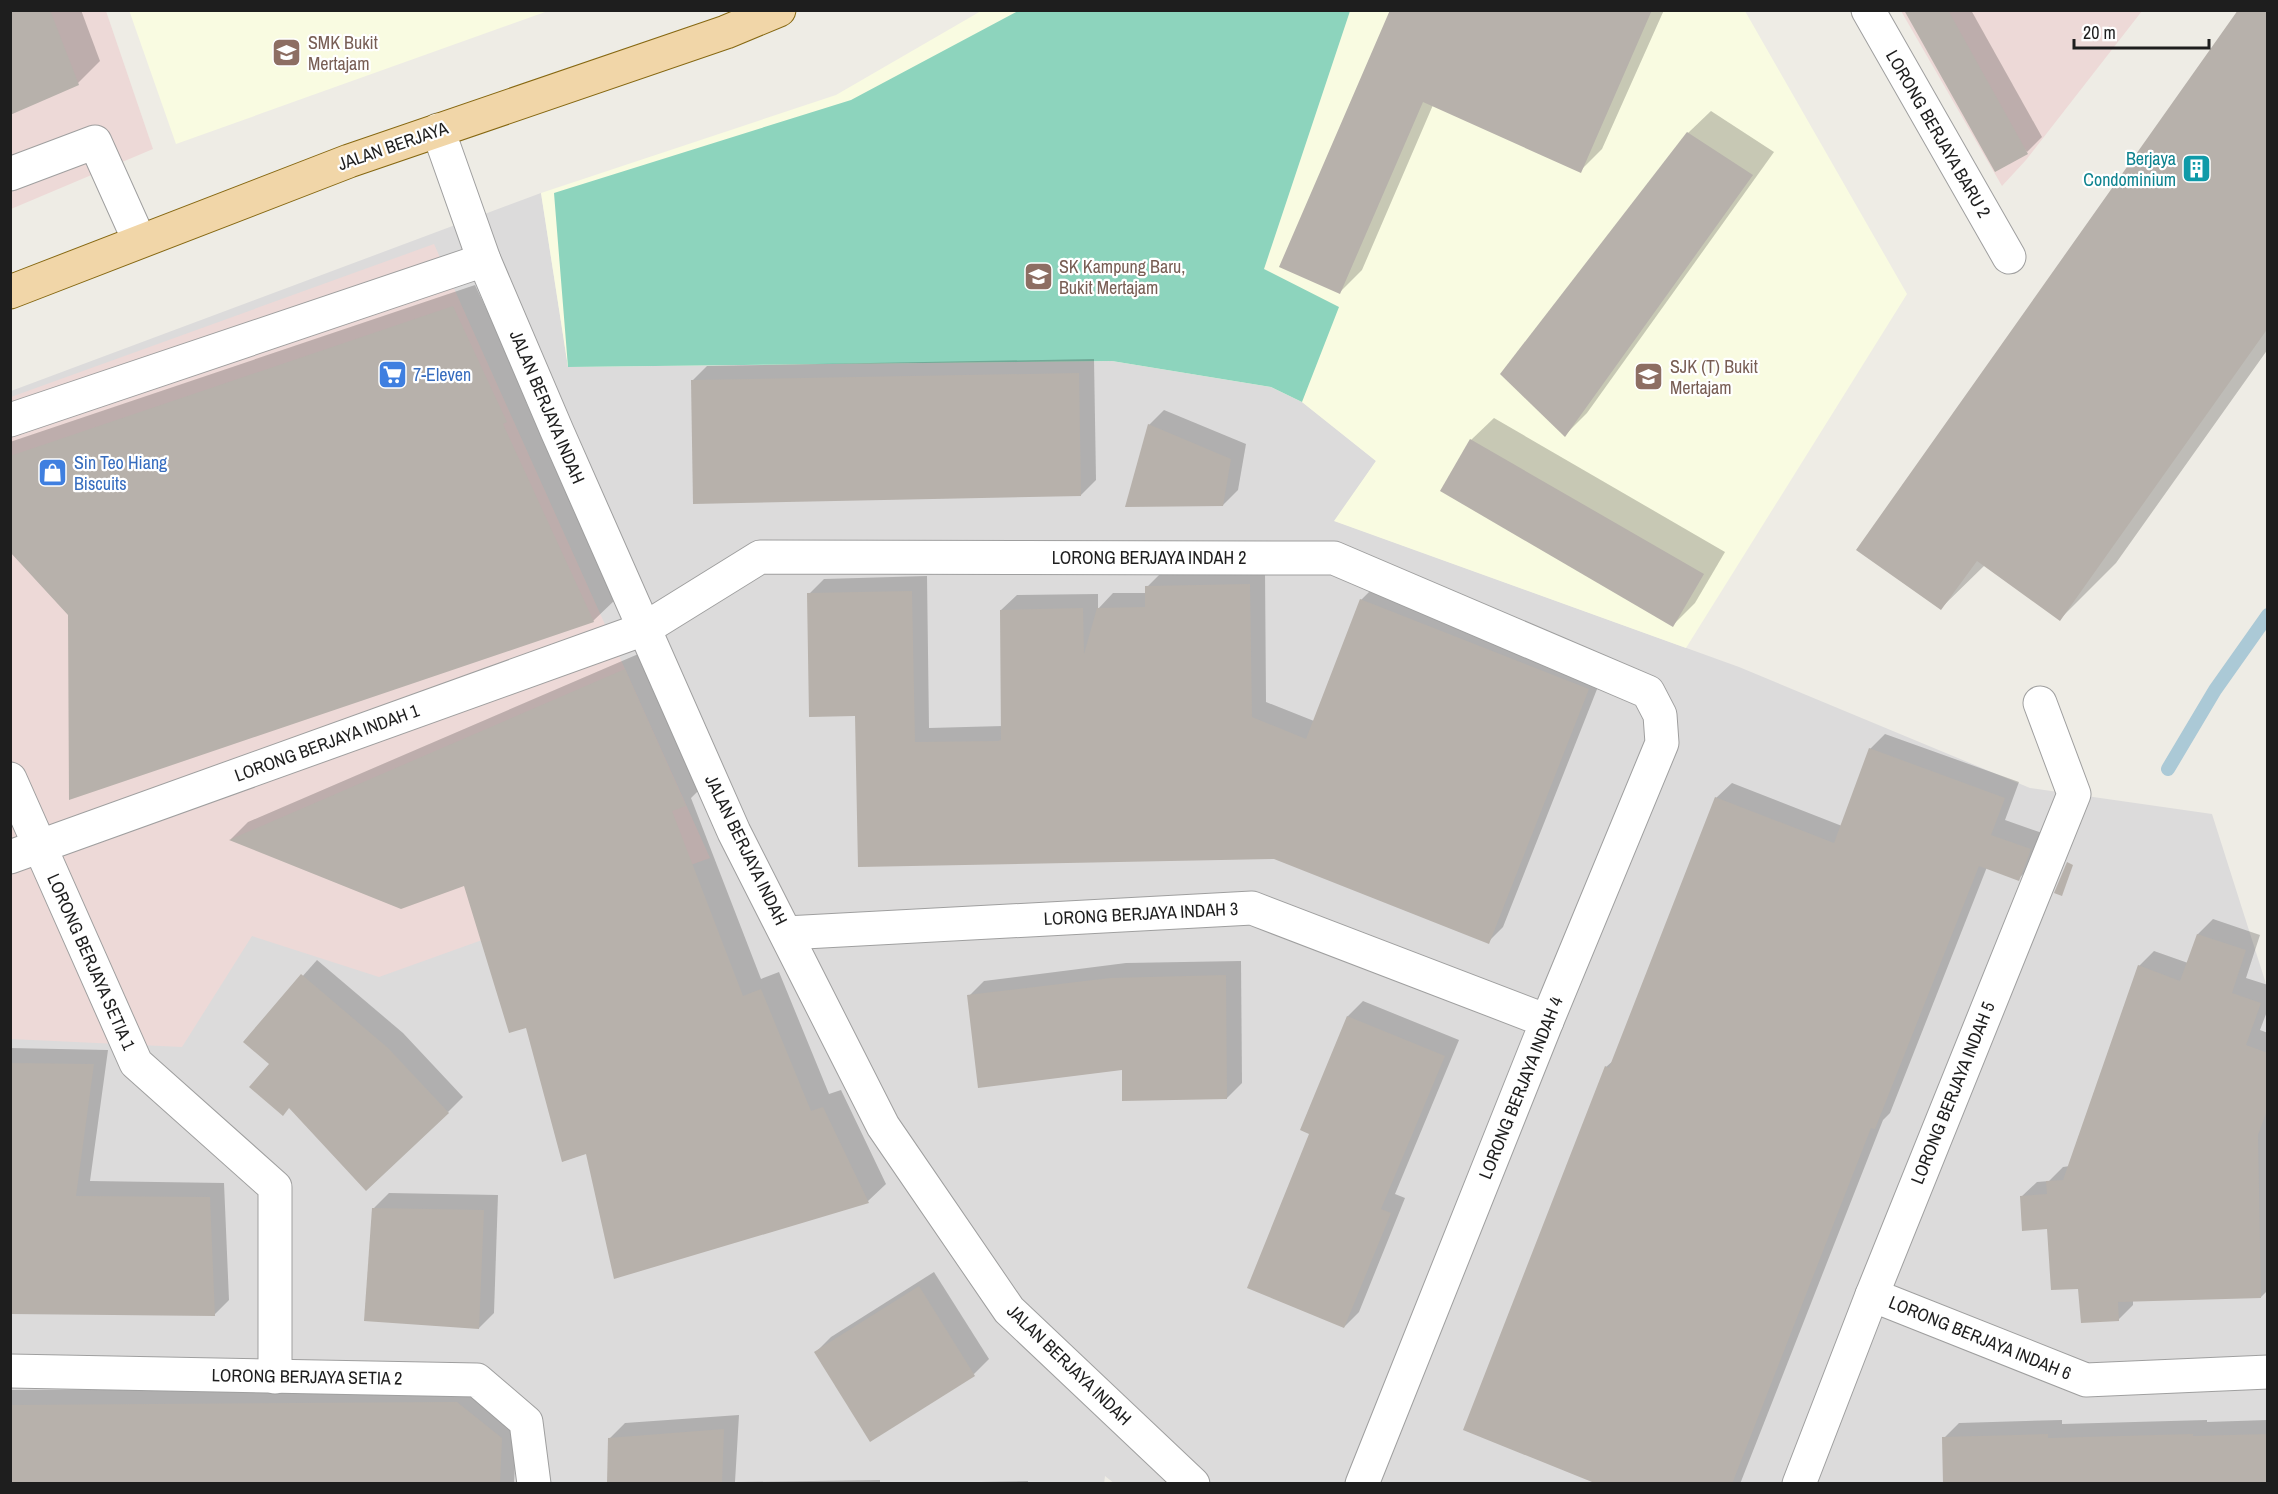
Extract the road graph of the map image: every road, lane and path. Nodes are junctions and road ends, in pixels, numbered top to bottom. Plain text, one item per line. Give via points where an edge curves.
1 (779, 10) edge
2 (1868, 10) edge
3 (438, 130) junction
4 (10, 174) edge
5 (139, 240) junction
6 (2009, 257) dead end
7 (484, 260) junction
8 (10, 292) edge
9 (10, 420) edge
10 (644, 629) junction
11 (1648, 692) joint
12 (2040, 703) dead end
13 (10, 780) edge
14 (25, 852) edge
15 (786, 933) junction
16 (1547, 1021) junction
17 (1872, 1295) junction
18 (10, 1371) edge
19 (2268, 1372) edge
20 (275, 1377) junction
21 (534, 1484) edge
22 (1193, 1484) edge
23 (1362, 1484) edge
24 (1798, 1484) edge

1 - 3 main road, JALAN BERJAYA via 726,33
2 - 6 street, LORONG BERJAYA BARU 2
3 - 5 main road, JALAN BERJAYA
3 - 7 street, JALAN BERJAYA INDAH
4 - 5 street via 95,142
5 - 8 main road, JALAN BERJAYA
7 - 9 street
7 - 10 street, JALAN BERJAYA INDAH
10 - 11 street, LORONG BERJAYA INDAH 2 via 760,557 1334,558
10 - 14 street, LORONG BERJAYA INDAH 1
10 - 15 street, JALAN BERJAYA INDAH via 734,832
11 - 16 street, LORONG BERJAYA INDAH 4 via 1660,715 1662,743
12 - 17 street, LORONG BERJAYA INDAH 5 via 2074,794
13 - 14 street, LORONG BERJAYA SETIA 1
14 - 20 street, LORONG BERJAYA SETIA 1 via 136,1063 275,1187
15 - 16 street, LORONG BERJAYA INDAH 3 via 1252,908
15 - 22 street, JALAN BERJAYA INDAH via 883,1126 1009,1310
16 - 23 street, LORONG BERJAYA INDAH 4
17 - 19 street, LORONG BERJAYA INDAH 6 via 2086,1380
17 - 24 street, LORONG BERJAYA INDAH 5
18 - 20 street, LORONG BERJAYA SETIA 2
20 - 21 street, LORONG BERJAYA SETIA 2 via 477,1380 526,1422

